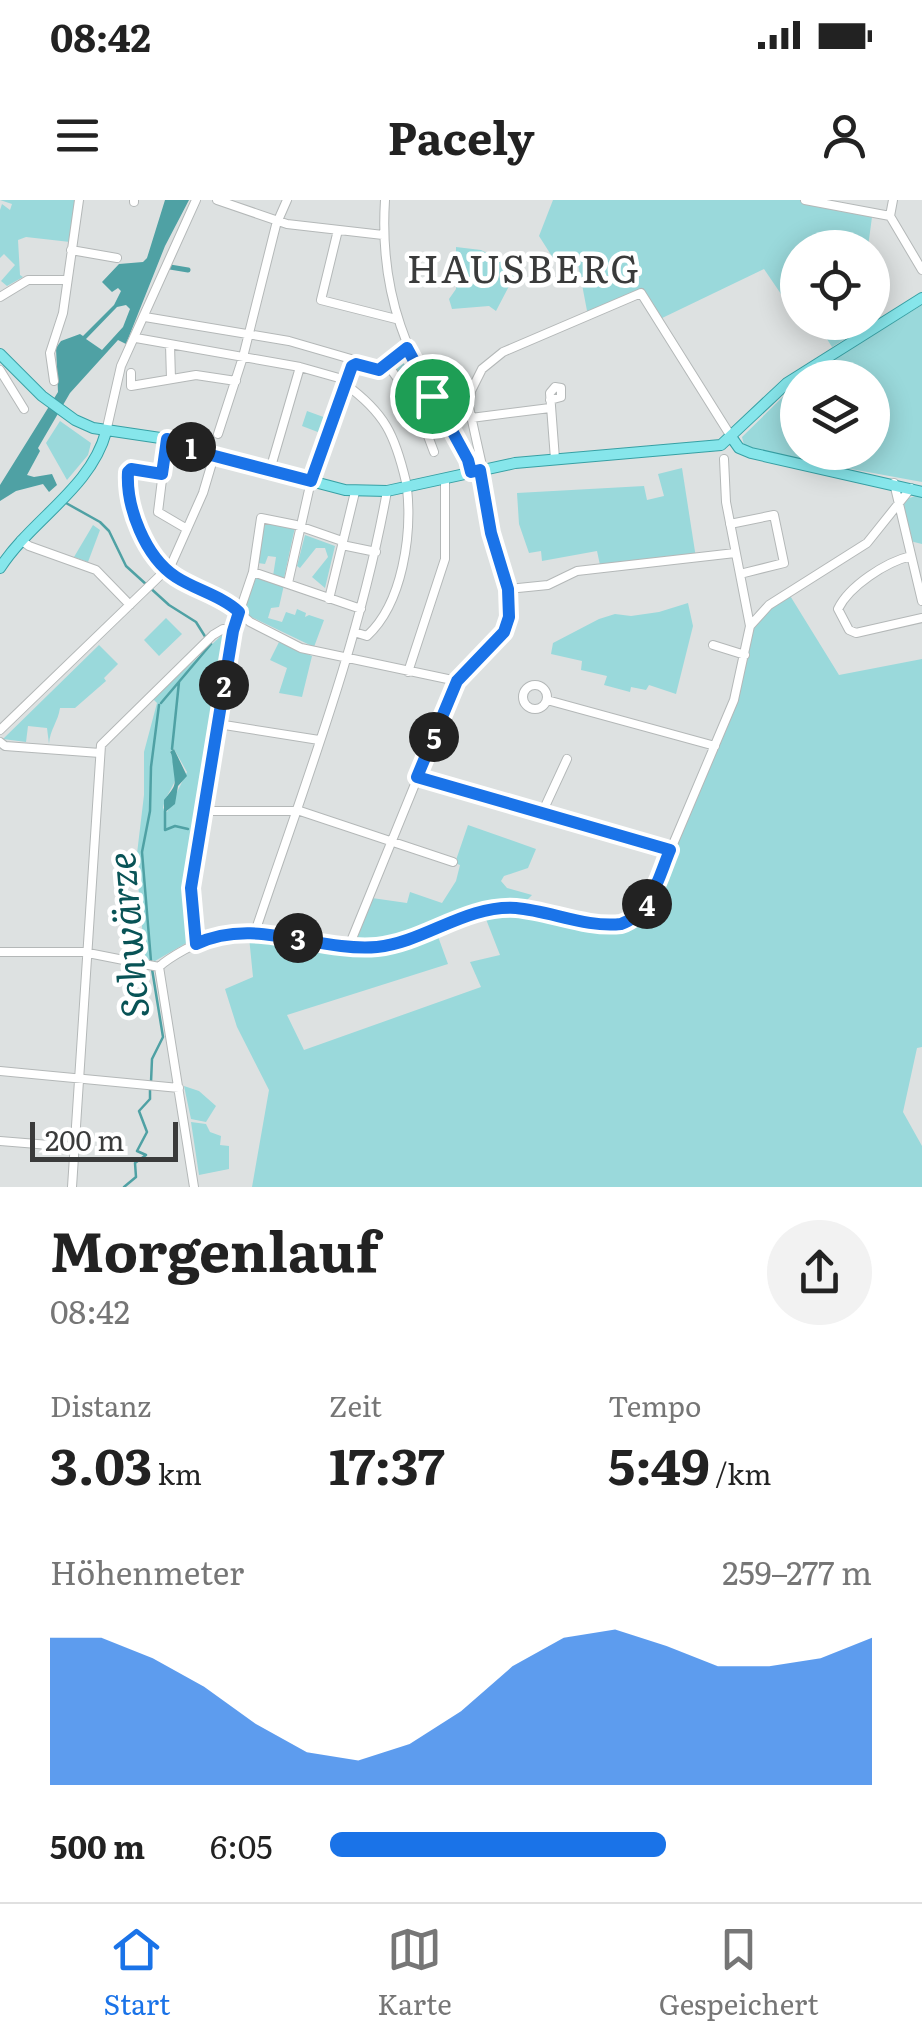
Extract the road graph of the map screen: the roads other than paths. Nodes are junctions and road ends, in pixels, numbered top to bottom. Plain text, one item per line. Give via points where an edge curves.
1 (79, 200) edge
2 (196, 200) edge
3 (217, 200) edge
4 (287, 200) edge
5 (385, 200) edge
6 (806, 200) edge
7 (893, 200) edge
8 (890, 216) junction
9 (278, 222) junction
10 (338, 230) junction
11 (384, 236) junction
12 (71, 250) junction
13 (117, 258) dead end
14 (922, 270) edge
15 (66, 280) junction
16 (0, 296) edge
17 (922, 298) edge
18 (145, 317) junction
19 (396, 320) junction
20 (249, 333) junction
21 (136, 338) junction
22 (170, 345) junction
23 (407, 348) junction
24 (0, 354) edge
25 (243, 357) junction
26 (354, 364) junction
27 (387, 364) junction
28 (300, 367) junction
29 (0, 370) edge
30 (131, 373) dead end
31 (171, 379) junction
32 (54, 381) dead end
33 (236, 381) junction
34 (346, 382) junction
35 (24, 409) dead end
36 (471, 418) junction
37 (106, 432) junction
38 (218, 434) dead end
39 (732, 438) junction
40 (167, 439) junction
41 (434, 452) dead end
42 (213, 454) junction
43 (554, 459) junction
44 (724, 460) dead end
45 (270, 470) junction
46 (478, 471) junction
47 (162, 474) junction
48 (445, 479) junction
49 (311, 481) junction
50 (894, 483) junction
51 (407, 485) junction
52 (916, 490) edge
53 (387, 491) junction
54 (355, 492) junction
55 (897, 504) junction
56 (730, 524) junction
57 (300, 526) junction
58 (187, 529) junction
59 (21, 540) junction
60 (342, 543) junction
61 (376, 552) junction
62 (735, 553) junction
63 (911, 556) junction
64 (0, 568) edge
65 (167, 569) junction
66 (253, 572) junction
67 (740, 574) junction
68 (288, 583) junction
69 (508, 589) junction
70 (746, 594) junction
71 (329, 599) junction
72 (922, 601) edge
73 (769, 604) junction
74 (130, 605) junction
75 (361, 609) junction
76 (239, 612) junction
77 (922, 618) edge
78 (750, 626) junction
79 (233, 631) junction
80 (354, 632) junction
81 (713, 645) dead end
82 (745, 655) junction
83 (346, 659) junction
84 (408, 672) junction
85 (457, 681) junction
86 (546, 700) dead end
87 (218, 724) junction
88 (0, 730) edge
89 (320, 740) junction
90 (0, 742) edge
91 (715, 746) junction
92 (100, 750) junction
93 (567, 759) dead end
94 (417, 777) junction
95 (296, 810) junction
96 (205, 811) junction
97 (542, 813) junction
98 (390, 841) junction
99 (670, 850) junction
100 (453, 862) dead end
101 (254, 932) junction
102 (196, 944) junction
103 (349, 946) junction
104 (0, 952) edge
105 (87, 952) junction
106 (154, 966) junction
107 (0, 1071) edge
108 (79, 1076) junction
109 (179, 1088) junction
110 (0, 1142) edge
111 (74, 1146) junction
112 (72, 1187) edge
113 (194, 1187) edge

1 - 12 street
2 - 18 street
3 - 9 street
4 - 9 street
5 - 11 street
6 - 8 street
7 - 8 street
8 - 14 street
9 - 10 street
9 - 20 street
10 - 11 street
10 - 19 street via 322,300
11 - 19 street
12 - 13 street
12 - 15 street
15 - 16 street via 28,280
15 - 32 street via 50,353
17 - 39 main road via 787,383
18 - 20 street
18 - 21 street
19 - 23 street
20 - 25 street
20 - 26 street
21 - 22 street
21 - 37 street via 117,378
22 - 25 street
22 - 31 street
23 - 27 street
23 - 46 street
24 - 37 main road via 64,412
25 - 28 street
25 - 33 street
26 - 27 street via 376,371
26 - 34 street
27 - 41 street via 412,396
28 - 34 street
28 - 45 street
29 - 35 street
30 - 31 street via 131,386
31 - 33 street
33 - 38 street
34 - 49 street
34 - 51 street via 378,411
36 - 39 street via 471,391 496,356 641,293
36 - 43 street via 550,404
36 - 46 street
37 - 40 main road
37 - 59 main road via 86,472
39 - 43 main road via 714,447
39 - 50 main road via 751,453
40 - 42 main road
40 - 47 street
42 - 45 main road
42 - 58 street
43 - 46 main road
44 - 56 street
45 - 49 main road
46 - 48 main road
46 - 69 street
47 - 58 street via 158,512
47 - 65 street via 131,469 128,497 141,534
48 - 51 main road
48 - 84 street via 443,570
49 - 54 main road
49 - 57 street
50 - 52 main road
50 - 55 street
51 - 53 main road
51 - 80 street via 404,550 390,602 368,636
52 - 55 street
53 - 54 main road
53 - 61 street
54 - 60 street
55 - 63 street
55 - 73 street via 858,550
56 - 62 street
56 - 67 street via 774,515 783,557 784,564
57 - 60 street
57 - 66 street via 262,517
57 - 68 street
58 - 65 street
59 - 64 main road
59 - 74 street via 96,570
60 - 61 street
60 - 71 street
61 - 75 street
62 - 67 street
62 - 69 street via 578,572 548,585
63 - 72 street
63 - 77 street via 857,587 838,610 856,633
65 - 74 street
65 - 76 street
66 - 68 street
66 - 76 street
67 - 70 street
68 - 71 street
69 - 85 street via 504,632
70 - 73 street
70 - 78 street
71 - 75 street
73 - 78 street
74 - 88 street
75 - 80 street
76 - 79 street
76 - 83 street via 293,645
78 - 82 street
79 - 87 street
79 - 92 street via 219,630
80 - 83 street
81 - 82 street
82 - 91 street
83 - 84 street
83 - 89 street
84 - 85 street
85 - 94 street
86 - 91 street
87 - 89 street
87 - 96 street
89 - 95 street
90 - 92 street
91 - 99 street
92 - 105 street
93 - 97 street
94 - 97 street
94 - 98 street
95 - 96 street
95 - 98 street
95 - 101 street
96 - 102 street via 191,888
97 - 99 street
98 - 100 street
98 - 103 street
99 - 103 street via 648,901 627,923 504,908 392,944
101 - 102 street
101 - 103 street
102 - 106 street
104 - 105 street
105 - 106 street
105 - 108 street
106 - 109 street
107 - 108 street
108 - 109 street
108 - 111 street
109 - 113 street
110 - 111 street
111 - 112 street

